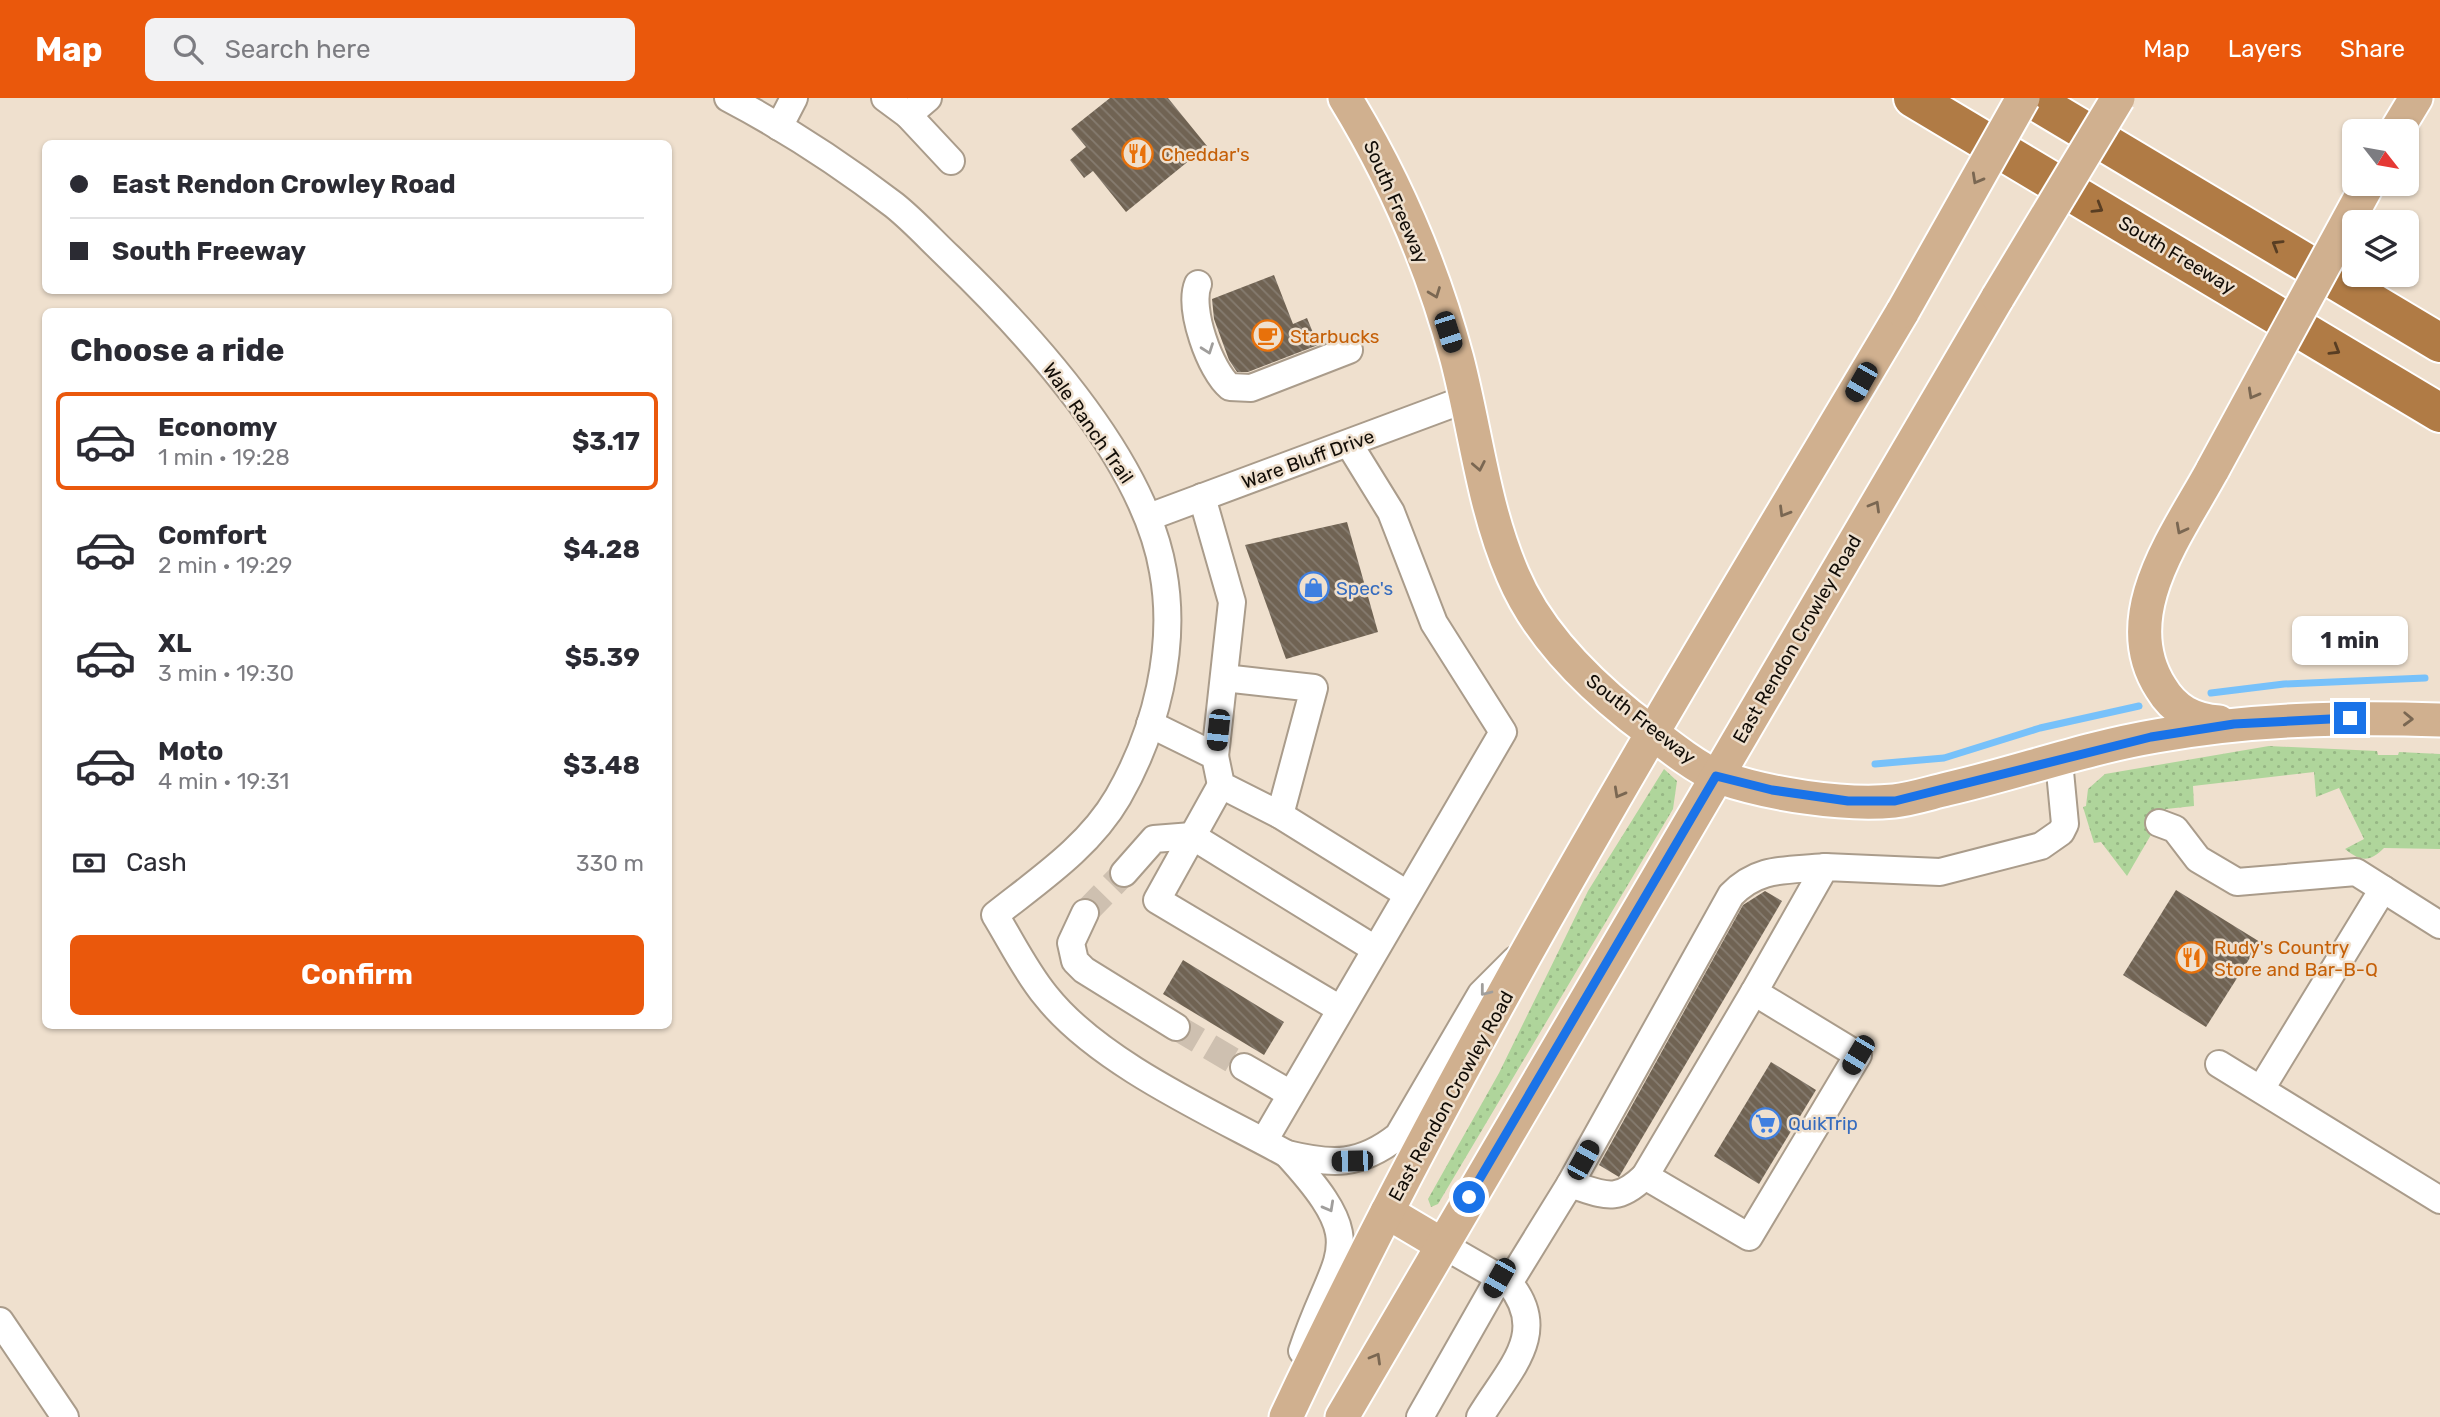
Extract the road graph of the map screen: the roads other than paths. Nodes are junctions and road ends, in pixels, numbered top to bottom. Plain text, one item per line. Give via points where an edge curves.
1 (728, 98) edge
2 (794, 98) edge
3 (884, 98) edge
4 (1345, 98) edge
5 (1913, 98) edge
6 (2023, 98) edge
7 (2030, 98) edge
8 (2118, 98) edge
9 (918, 106) edge
10 (779, 127) junction
11 (951, 161) dead end
12 (2361, 196) edge
13 (1198, 284) dead end
14 (2440, 343) edge
15 (1349, 350) dead end
16 (1466, 399) junction
17 (2440, 413) edge
18 (1349, 444) junction
19 (1202, 498) junction
20 (1149, 517) junction
21 (1224, 678) junction
22 (2440, 720) edge
23 (1150, 724) junction
24 (2234, 724) junction
25 (1652, 733) junction
26 (1215, 756) junction
27 (2059, 761) junction
28 (1716, 776) junction
29 (1221, 785) junction
30 (1280, 815) junction
31 (2159, 823) dead end
32 (1192, 836) junction
33 (1825, 867) junction
34 (1124, 873) tunnel mouth
35 (2383, 889) junction
36 (1407, 894) junction
37 (1085, 913) tunnel mouth
38 (2440, 925) edge
39 (1534, 945) junction
40 (1375, 948) junction
41 (1754, 992) junction
42 (1340, 1009) junction
43 (1176, 1027) tunnel mouth
44 (2219, 1064) dead end
45 (1244, 1067) tunnel mouth
46 (2261, 1089) junction
47 (1291, 1094) junction
48 (1264, 1141) junction
49 (1287, 1154) junction
50 (1645, 1176) junction
51 (1570, 1184) junction
52 (2440, 1200) edge
53 (1387, 1212) junction
54 (1441, 1244) junction
55 (1504, 1280) junction
56 (0, 1321) edge
57 (65, 1417) edge
58 (1286, 1417) edge
59 (1342, 1417) edge
60 (1420, 1417) edge
61 (1480, 1417) edge

1 - 10 street, Wale Ranch Trail
2 - 10 street
3 - 9 street
4 -> 16 main road, South Freeway via 1412,232 1440,306
5 -> 17 highway, South Freeway
6 -> 25 main road, East Rendon Crowley Road, bridge via 1903,311
14 -> 7 highway
28 -> 8 main road, East Rendon Crowley Road, bridge
9 - 11 street
10 - 20 street, Wale Ranch Trail via 897,207 995,302 1075,399 1122,465
12 -> 24 main road, bridge via 2153,580 2145,609 2146,649 2156,681 2181,711 2203,720
13 -> 15 street via 1194,310 1216,371 1230,387 1251,388
16 - 18 street, Ware Bluff Drive
16 -> 25 main road, South Freeway via 1483,486 1515,580 1565,656 1597,689
18 - 19 street, Ware Bluff Drive
18 - 36 street via 1391,512 1434,623 1503,732
19 - 20 street, Ware Bluff Drive
19 - 21 street via 1232,602
20 - 23 street, Wale Ranch Trail via 1163,570 1168,622 1162,678
21 - 26 street
21 - 30 street via 1314,688
24 -> 22 main road, South Freeway via 2360,717
23 - 26 street
23 - 48 street, Wale Ranch Trail via 1117,799 1075,851 995,915 1045,996 1068,1020 1115,1055
24 - 27 main road, South Freeway via 2151,737
25 - 28 main road, South Freeway
25 -> 39 main road, East Rendon Crowley Road
26 - 29 street
27 - 28 main road, South Freeway via 1895,801 1848,801
27 - 33 street via 2065,824 2041,846 1940,872
28 - 54 main road, East Rendon Crowley Road
29 - 30 street
29 - 32 street
30 - 36 street
31 - 35 street via 2175,829 2198,859 2237,883 2356,872
32 - 34 street via 1154,839
32 - 40 street
32 - 42 street via 1157,900
33 - 41 street
33 - 51 street via 1757,874 1731,895
35 - 38 street
35 - 46 street
36 - 40 street
37 - 43 street via 1071,943 1075,961
39 -> 49 street via 1481,994 1398,1136 1379,1152 1352,1161 1319,1162
39 - 53 main road, East Rendon Crowley Road
40 - 42 street
41 - 50 street
41 - 50 street via 1858,1055 1749,1237
42 - 47 street
44 - 46 street
45 - 47 street
46 - 52 street
47 - 48 street
48 - 49 street
49 -> 58 street via 1332,1209 1341,1252 1300,1355
50 - 51 street via 1633,1188 1609,1197
51 - 55 street
53 - 54 main road
53 - 58 main road, East Rendon Crowley Road
54 - 55 street
59 -> 54 main road, East Rendon Crowley Road
55 - 60 street
55 - 61 street via 1522,1299 1528,1338
56 - 57 street

